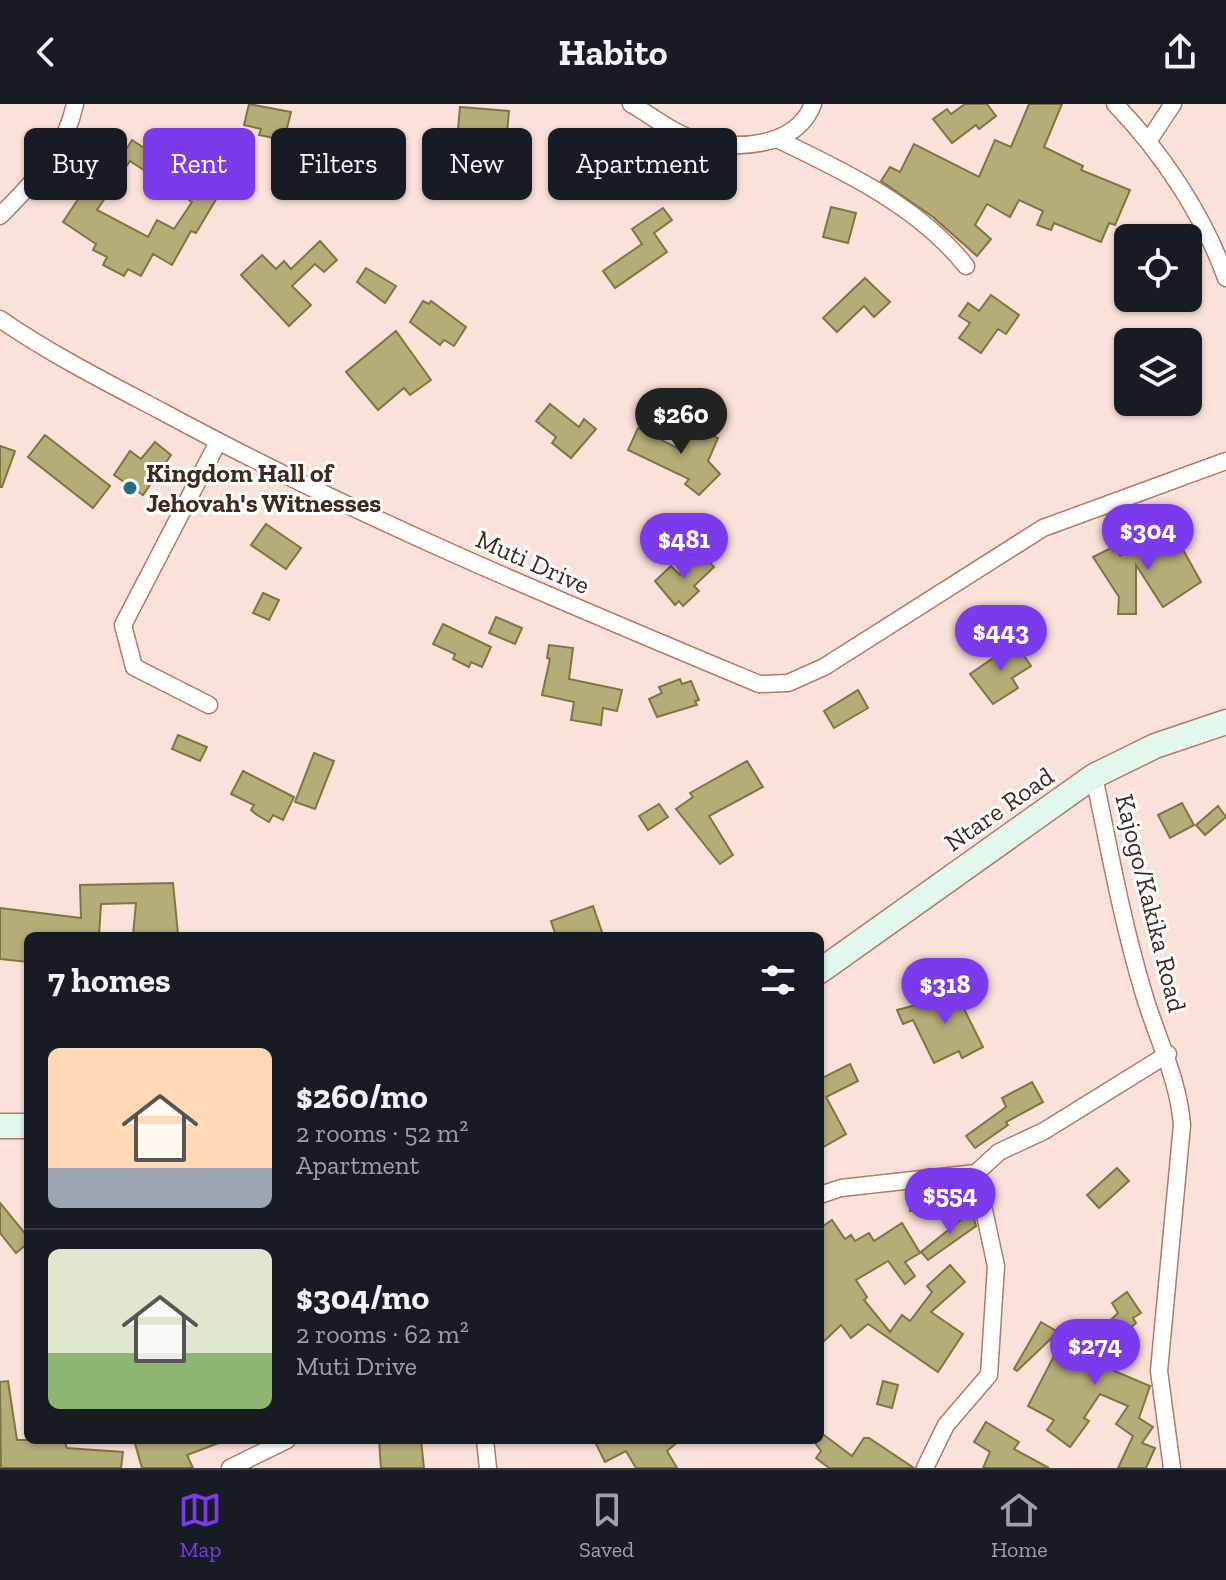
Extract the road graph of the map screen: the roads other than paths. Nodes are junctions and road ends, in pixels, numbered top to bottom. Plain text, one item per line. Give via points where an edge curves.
1 (75, 104) edge
2 (631, 104) edge
3 (813, 104) edge
4 (1115, 104) edge
5 (1173, 104) edge
6 (779, 140) junction
7 (1149, 140) junction
8 (0, 216) edge
9 (966, 266) dead end
10 (1226, 278) edge
11 (0, 319) edge
12 (218, 442) junction
13 (1226, 461) edge
14 (209, 705) dead end
15 (1226, 722) edge
16 (1094, 776) junction
17 (824, 968) edge
18 (1168, 1054) junction
19 (0, 1126) edge
20 (24, 1126) edge
21 (976, 1173) junction
22 (824, 1194) edge
23 (279, 1444) edge
24 (485, 1444) edge
25 (230, 1468) edge
26 (488, 1468) edge
27 (925, 1468) edge
28 (1172, 1468) edge

1 - 8 street via 49,165
2 - 6 street via 695,140 741,145
3 - 6 street
4 - 7 street
5 - 7 street
6 - 9 street via 869,186 946,240
7 - 10 street via 1214,244
11 - 12 street, Muti Drive
12 - 13 street, Muti Drive via 558,599 759,684 788,683 824,667 1043,528
12 - 14 street via 123,625 134,667
15 - 16 main road, Ntare Road via 1155,746
16 - 17 main road, Ntare Road
16 - 18 street, Kajogo/Kakika Road via 1143,995
18 - 21 street via 1044,1131 999,1152
18 - 28 street, Kajogo/Kakika Road via 1182,1125 1159,1371
19 - 20 main road
21 - 22 street
21 - 27 street via 996,1266 991,1364 984,1385 946,1425
23 - 25 street
24 - 26 street

